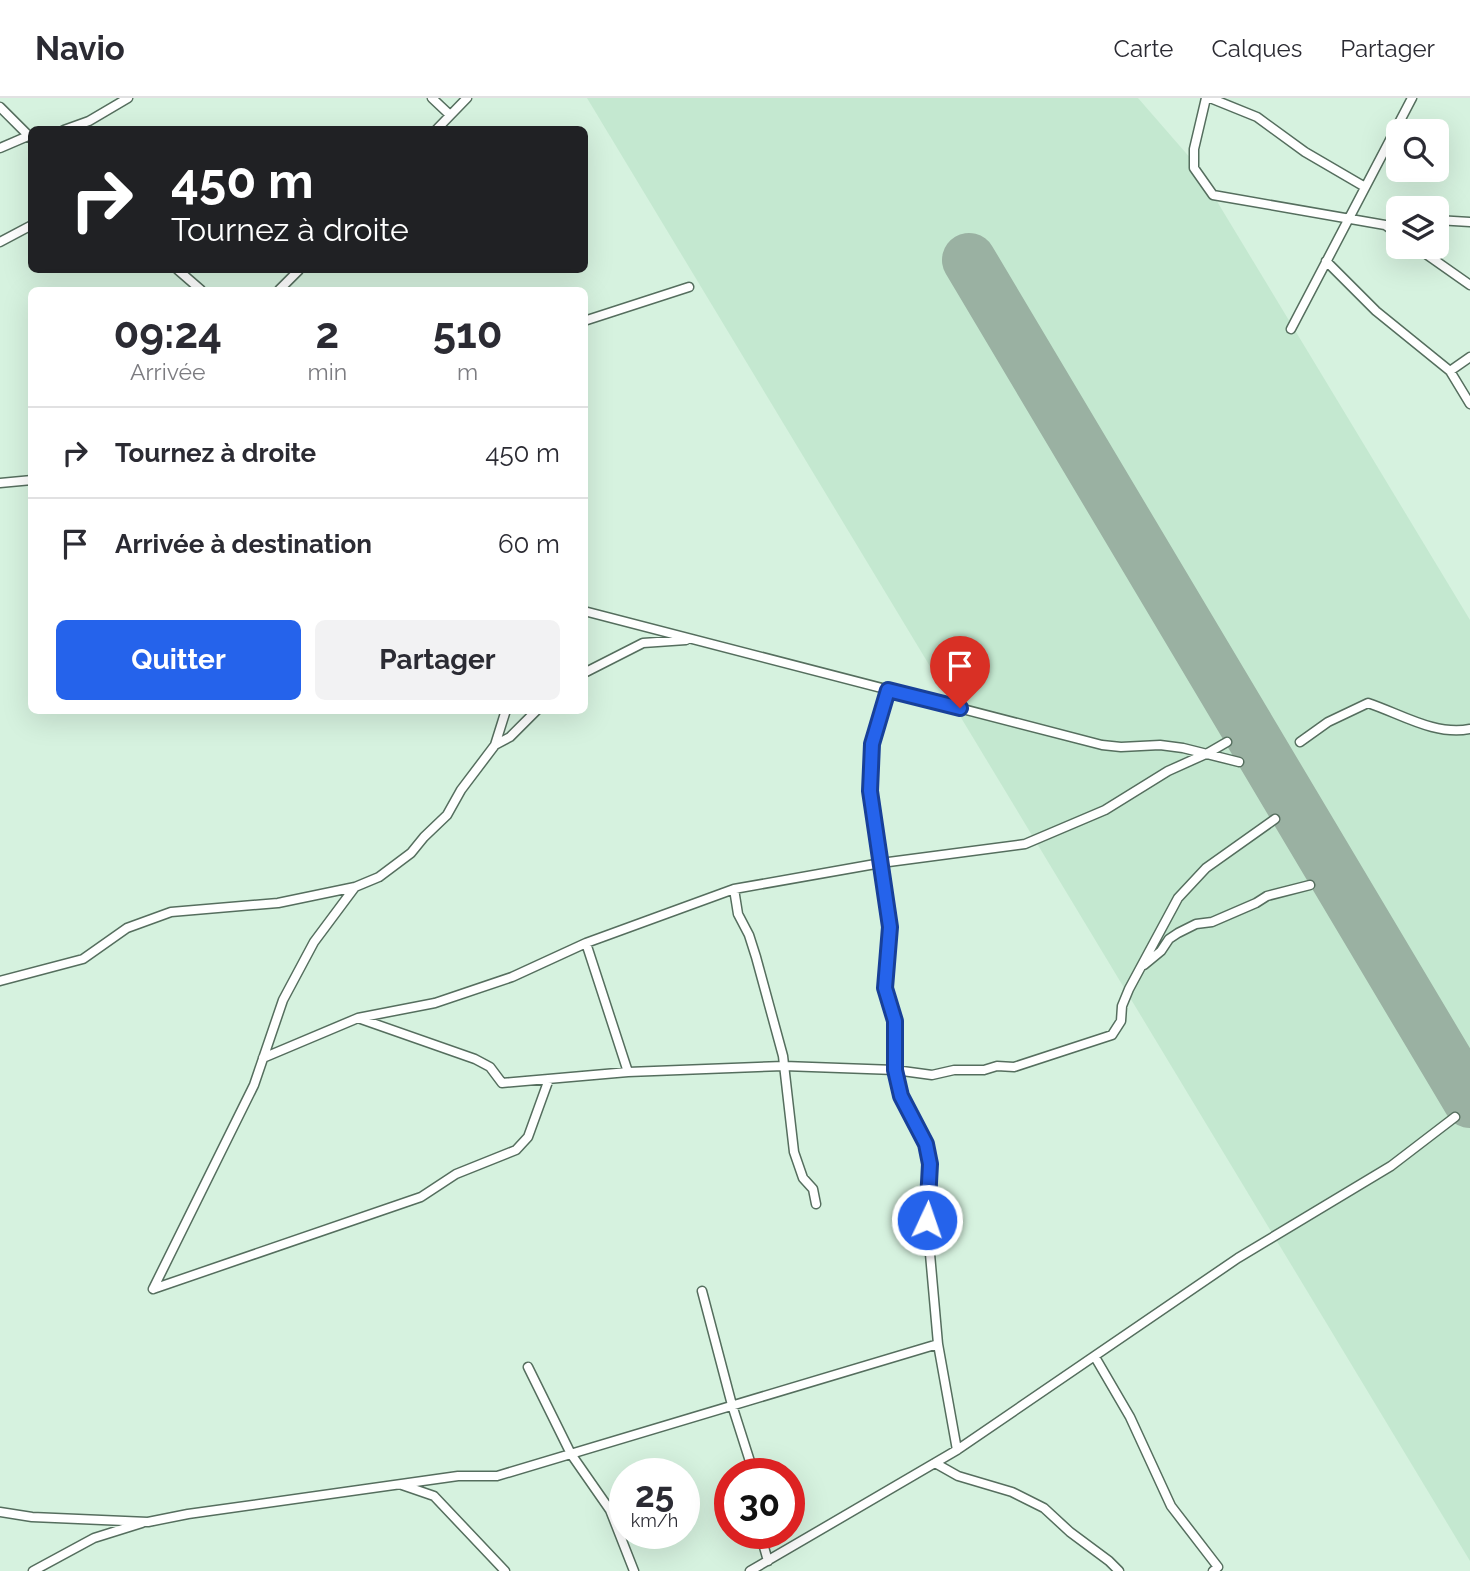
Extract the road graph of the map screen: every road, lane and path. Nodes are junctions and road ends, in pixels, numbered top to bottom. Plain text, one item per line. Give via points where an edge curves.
1 (128, 98) edge
2 (432, 98) edge
3 (467, 98) edge
4 (1208, 98) edge
5 (1412, 98) edge
6 (0, 107) edge
7 (450, 115) junction
8 (75, 126) edge
9 (440, 126) edge
10 (28, 136) edge
11 (28, 139) edge
12 (0, 148) edge
13 (1365, 187) junction
14 (1348, 219) junction
15 (1449, 221) edge
16 (1470, 222) edge
17 (1385, 225) edge
18 (28, 227) edge
19 (0, 243) edge
20 (1433, 259) edge
21 (1326, 261) junction
22 (181, 273) edge
23 (296, 273) edge
24 (1470, 285) edge
25 (198, 287) edge
26 (282, 287) edge
27 (689, 287) dead end
28 (588, 320) edge
29 (1290, 329) dead end
30 (1470, 358) edge
31 (1450, 371) junction
32 (1470, 404) edge
33 (28, 480) edge
34 (0, 484) edge
35 (588, 612) edge
36 (695, 640) junction
37 (588, 671) edge
38 (888, 690) junction
39 (505, 714) edge
40 (533, 714) edge
41 (1470, 729) edge
42 (1227, 742) dead end
43 (1300, 742) dead end
44 (495, 745) junction
45 (1208, 753) junction
46 (1239, 762) dead end
47 (1275, 819) dead end
48 (881, 863) junction
49 (1310, 885) dead end
50 (355, 887) junction
51 (734, 889) junction
52 (586, 943) junction
53 (1139, 969) junction
54 (0, 981) edge
55 (358, 1018) junction
56 (263, 1058) junction
57 (784, 1066) junction
58 (895, 1070) junction
59 (628, 1072) junction
60 (549, 1079) junction
61 (1455, 1117) dead end
62 (816, 1204) dead end
63 (702, 1291) dead end
64 (938, 1343) junction
65 (1095, 1357) junction
66 (528, 1367) dead end
67 (732, 1405) junction
68 (957, 1450) junction
69 (571, 1454) junction
70 (749, 1458) edge
71 (935, 1463) junction
72 (398, 1484) junction
73 (0, 1512) edge
74 (148, 1521) junction
75 (765, 1549) edge
76 (768, 1560) junction
77 (33, 1571) edge
78 (505, 1571) edge
79 (634, 1571) edge
80 (750, 1571) edge
81 (1119, 1571) edge
82 (1213, 1571) edge

1 - 8 street
2 - 7 street
3 - 7 street
4 - 13 street via 1257,117
4 - 14 street via 1194,149 1194,168 1213,195
5 - 13 street
6 - 10 street
7 - 9 street
11 - 12 street
13 - 14 street
14 - 17 street
14 - 21 street
15 - 16 street
18 - 19 street
20 - 24 street
21 - 29 street
21 - 31 street via 1376,311
22 - 25 street
23 - 26 street
27 - 28 street
30 - 31 street
31 - 32 street
33 - 34 street
35 - 36 street
36 - 37 street via 643,643
36 - 38 street
38 - 45 street via 1102,745 1160,745
38 - 48 street via 871,756 870,791
39 - 44 street
40 - 44 street
41 - 43 street via 1457,732 1429,727 1368,704 1328,722
42 - 45 street
44 - 50 street via 447,815 411,853 379,877
45 - 46 street
45 - 48 street via 1167,771 1105,810 1026,844
47 - 53 street via 1189,884
48 - 51 street
48 - 58 street via 890,927 885,988 895,1021
49 - 53 street via 1267,896 1212,922 1196,924 1169,939
50 - 54 street via 278,903 171,912 127,928 83,959
50 - 56 street via 314,942 283,1000
51 - 52 street
51 - 57 street
52 - 55 street via 512,977 448,999
52 - 59 street
53 - 58 street via 1112,1035 1014,1067 932,1075
55 - 56 street
55 - 60 street via 475,1059 490,1067 502,1083
56 - 60 street via 153,1289 421,1197 456,1174 516,1150 528,1138
57 - 58 street
57 - 59 street
57 - 62 street via 794,1152
58 - 64 street via 930,1164 927,1220
59 - 60 street
61 - 65 street via 1391,1166 1238,1258
63 - 67 street
64 - 67 street
64 - 68 street
65 - 68 street
65 - 82 street via 1130,1417 1171,1506 1218,1567
66 - 69 street
67 - 69 street
67 - 70 street
68 - 71 street
69 - 72 street via 497,1476
69 - 79 street via 610,1510
71 - 76 street
71 - 81 street via 1044,1508
72 - 74 street
72 - 78 street via 434,1496
73 - 74 street
74 - 77 street via 94,1538
75 - 76 street
76 - 80 street

